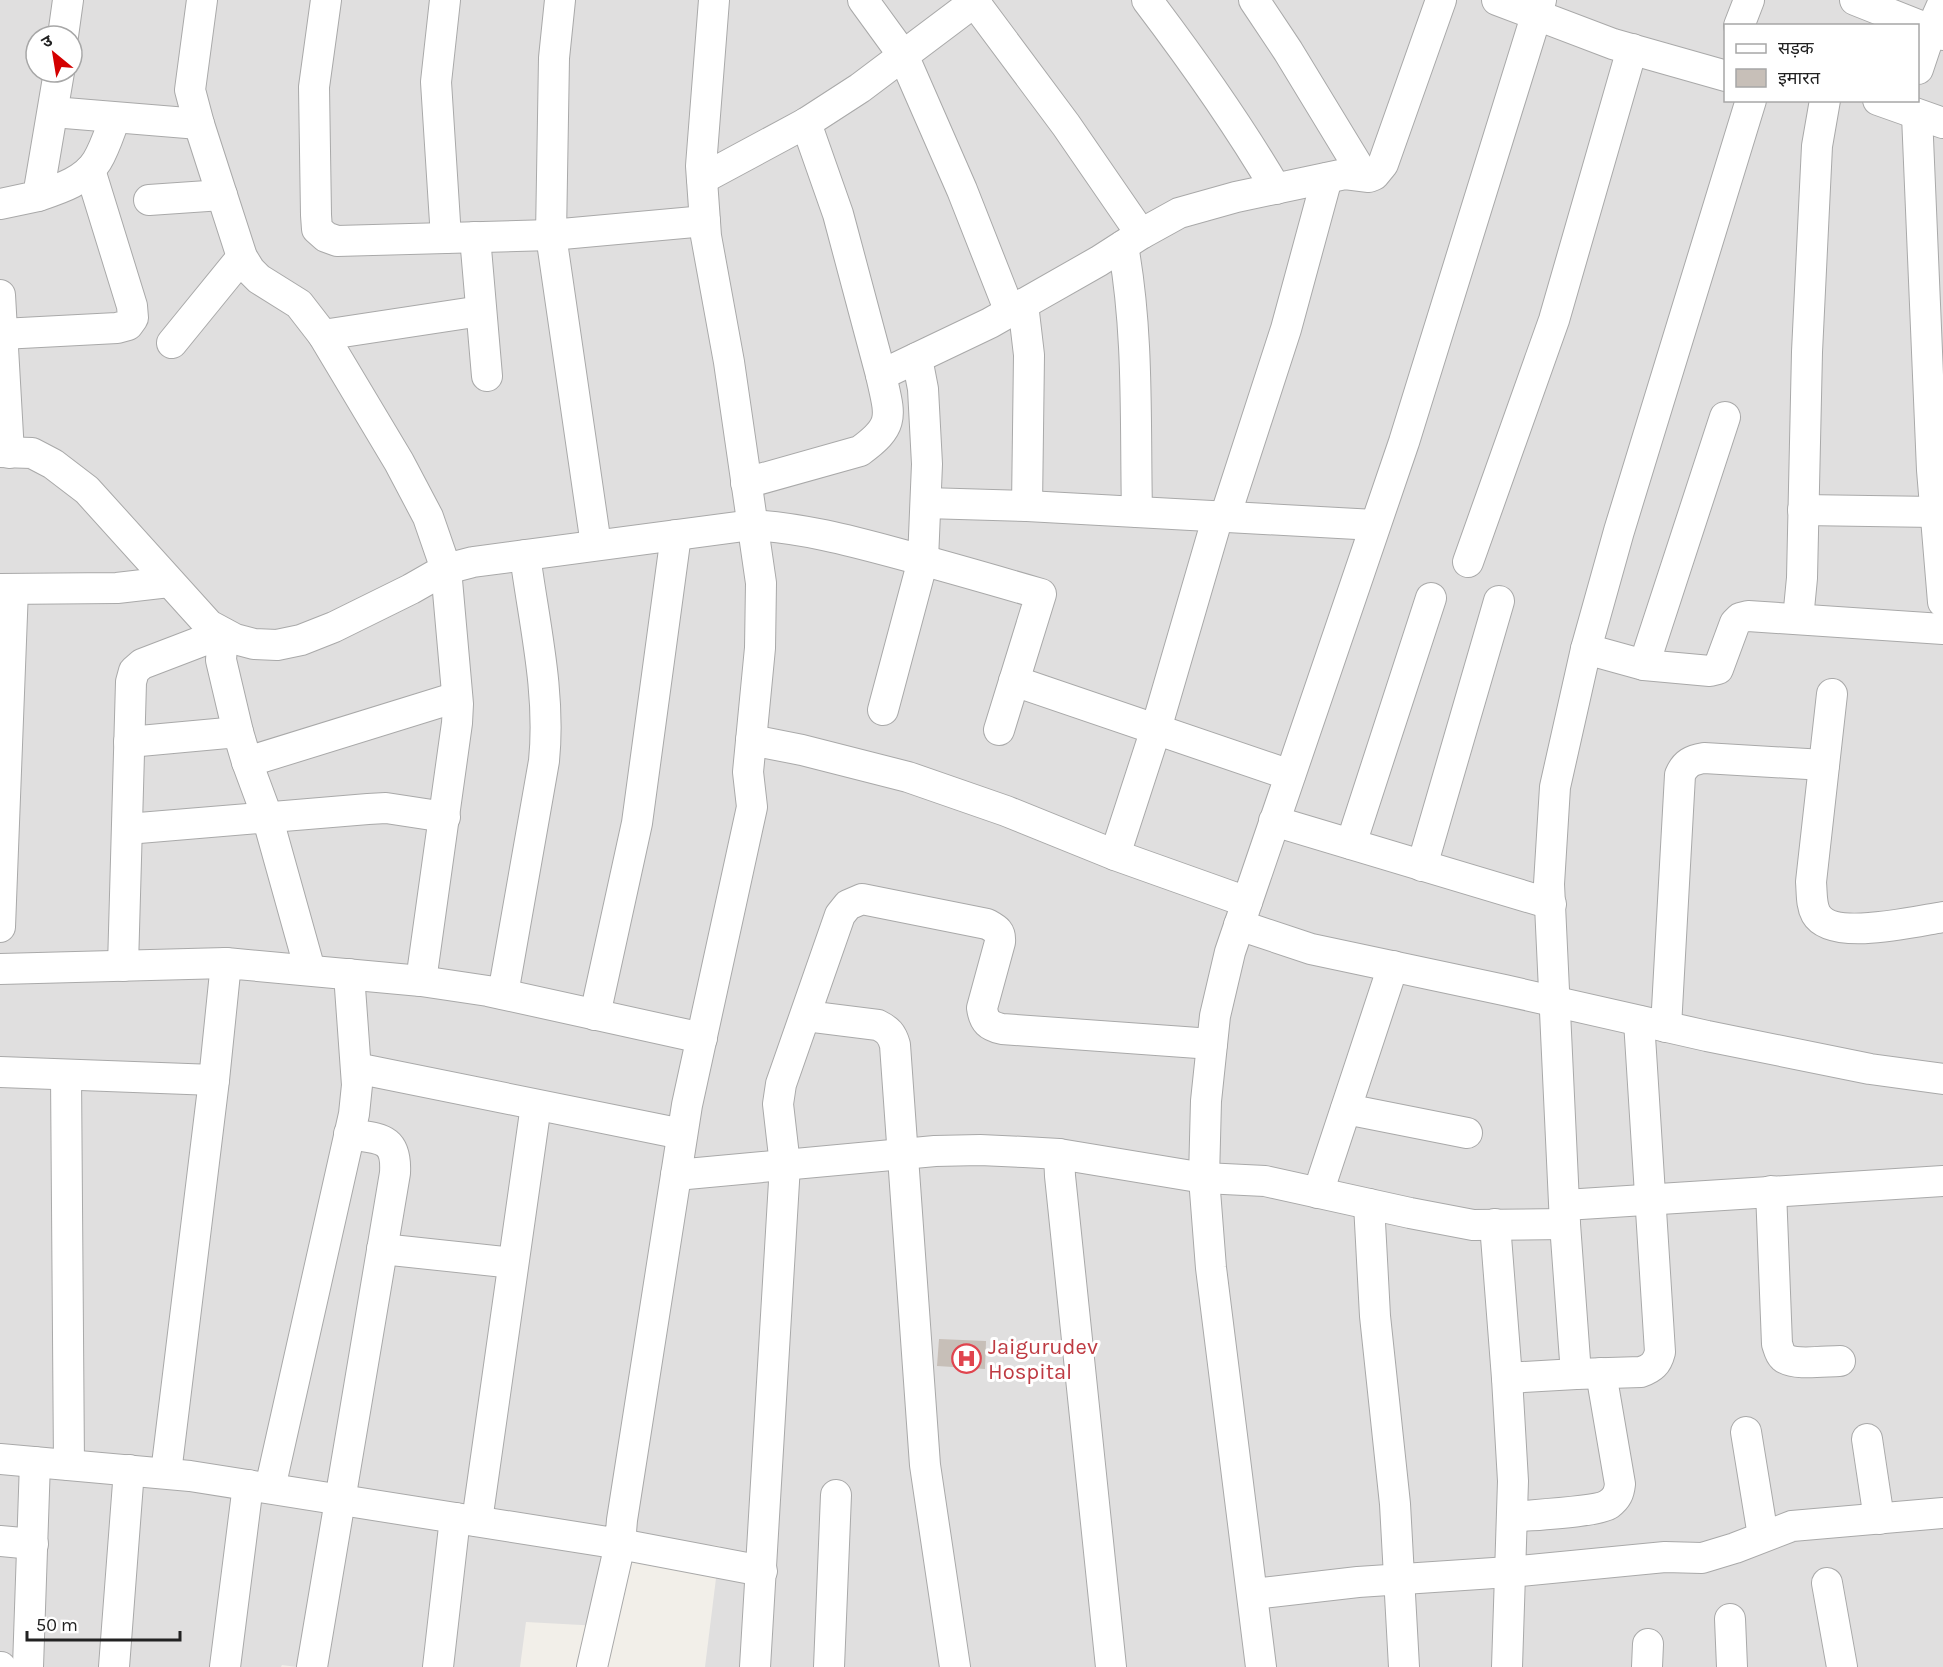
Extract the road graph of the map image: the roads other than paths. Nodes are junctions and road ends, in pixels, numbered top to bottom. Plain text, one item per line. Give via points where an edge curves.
1 (68, 0) edge
2 (202, 0) edge
3 (326, 0) edge
4 (445, 0) edge
5 (560, 0) edge
6 (714, 0) edge
7 (863, 0) edge
8 (975, 0) edge
9 (1147, 0) edge
10 (1254, 0) edge
11 (1441, 0) edge
12 (1497, 0) edge
13 (1749, 0) edge
14 (1855, 0) edge
15 (1943, 3) edge
16 (1539, 7) edge
17 (65, 24) edge
18 (1740, 24) edge
19 (1915, 24) edge
20 (1919, 26) edge
21 (1937, 33) edge
22 (1632, 50) junction
23 (903, 55) junction
24 (1919, 65) edge
25 (1724, 71) edge
26 (56, 84) edge
27 (1749, 102) edge
28 (1825, 102) edge
29 (1909, 110) edge
30 (53, 112) junction
31 (115, 118) junction
32 (806, 123) junction
33 (199, 124) junction
34 (90, 170) junction
35 (1364, 176) junction
36 (1327, 178) junction
37 (702, 179) junction
38 (1276, 189) junction
39 (222, 195) junction
40 (38, 196) junction
41 (149, 200) dead end
42 (0, 204) edge
43 (705, 221) junction
44 (551, 235) junction
45 (475, 237) junction
46 (446, 238) junction
47 (1132, 240) junction
48 (242, 257) junction
49 (0, 295) edge
50 (1016, 308) junction
51 (481, 311) junction
52 (2, 334) junction
53 (323, 335) junction
54 (172, 343) dead end
55 (917, 358) junction
56 (2, 367) edge
57 (881, 375) junction
58 (487, 376) dead end
59 (1725, 417) dead end
60 (4, 453) edge
61 (1937, 469) edge
62 (746, 483) junction
63 (926, 503) junction
64 (1027, 507) junction
65 (1803, 510) junction
66 (1137, 512) junction
67 (1935, 512) junction
68 (1222, 517) junction
69 (752, 525) junction
70 (1376, 525) junction
71 (676, 535) junction
72 (596, 545) junction
73 (525, 555) junction
74 (923, 560) junction
75 (1468, 562) dead end
76 (446, 569) junction
77 (169, 582) junction
78 (6, 589) edge
79 (1431, 598) dead end
80 (1499, 601) dead end
81 (1943, 602) edge
82 (1798, 619) junction
83 (1943, 629) edge
84 (223, 633) junction
85 (1586, 649) junction
86 (1644, 665) junction
87 (1014, 681) junction
88 (1832, 694) dead end
89 (457, 697) junction
90 (883, 710) dead end
91 (1156, 729) junction
92 (999, 730) dead end
93 (238, 732) junction
94 (751, 740) junction
95 (129, 742) junction
96 (247, 762) junction
97 (1824, 765) junction
98 (1290, 775) junction
99 (267, 816) junction
100 (445, 817) junction
101 (1275, 821) junction
102 (127, 829) junction
103 (1351, 844) junction
104 (1115, 855) junction
105 (1422, 866) junction
106 (1551, 904) junction
107 (1243, 914) junction
108 (1943, 917) edge
109 (0, 927) edge
110 (226, 963) junction
111 (123, 966) junction
112 (1393, 966) junction
113 (0, 969) edge
114 (310, 970) junction
115 (349, 974) junction
116 (421, 981) junction
117 (503, 994) junction
118 (1556, 1002) junction
119 (596, 1015) junction
120 (806, 1016) junction
121 (1653, 1024) junction
122 (702, 1038) junction
123 (1212, 1044) junction
124 (356, 1068) junction
125 (0, 1072) edge
126 (66, 1075) junction
127 (1943, 1079) edge
128 (214, 1080) junction
129 (536, 1105) junction
130 (1346, 1109) junction
131 (1467, 1133) dead end
132 (349, 1134) junction
133 (682, 1134) junction
134 (1059, 1154) junction
135 (902, 1155) junction
136 (785, 1165) junction
137 (676, 1175) junction
138 (1204, 1178) junction
139 (1943, 1180) edge
140 (1771, 1191) junction
141 (1318, 1193) junction
142 (1649, 1200) junction
143 (1369, 1204) junction
144 (1565, 1215) junction
145 (1495, 1224) junction
146 (382, 1249) junction
147 (513, 1263) junction
148 (1840, 1361) dead end
149 (1588, 1374) junction
150 (1507, 1378) junction
151 (1746, 1432) dead end
152 (1867, 1439) dead end
153 (0, 1459) edge
154 (35, 1462) junction
155 (69, 1465) junction
156 (129, 1470) junction
157 (166, 1473) junction
158 (259, 1487) junction
159 (836, 1495) dead end
160 (340, 1500) junction
161 (1943, 1513) edge
162 (1512, 1517) junction
163 (466, 1519) junction
164 (1879, 1519) junction
165 (1763, 1536) junction
166 (0, 1541) edge
167 (33, 1544) junction
168 (620, 1544) junction
169 (762, 1571) junction
170 (1509, 1572) junction
171 (1400, 1579) junction
172 (1827, 1583) dead end
173 (1253, 1594) junction
174 (1730, 1619) dead end
175 (28, 1667) edge
176 (114, 1667) edge
177 (225, 1667) edge
178 (312, 1667) edge
179 (438, 1667) edge
180 (592, 1667) edge
181 (755, 1667) edge
182 (829, 1667) edge
183 (954, 1667) edge
184 (1111, 1667) edge
185 (1262, 1667) edge
186 (1404, 1667) edge
187 (1507, 1667) edge
188 (1732, 1667) edge
189 (1842, 1667) edge

1 - 17 street
2 - 33 street via 190,90
3 - 46 street via 314,87 317,229 337,241
4 - 46 street via 436,82
5 - 44 street via 554,58
6 - 37 street
7 - 23 street
8 - 23 street
8 - 47 street via 1066,125
9 - 38 street via 1201,71
10 - 35 street
11 - 35 street via 1383,164 1374,175
12 - 16 street
13 - 18 street
14 - 19 street
15 - 21 street
16 - 22 street
16 - 70 street
20 - 21 street
21 - 24 street
22 - 25 street
22 - 75 street via 1554,320
23 - 32 street
23 - 50 street
26 - 30 street
27 - 85 street
28 - 65 street via 1817,146
29 - 61 street
30 - 31 street
30 - 40 street
31 - 33 street
31 - 34 street
32 - 37 street
32 - 57 street via 838,214
33 - 39 street
34 - 40 street via 74,182
34 - 52 street via 133,318 128,325 117,328
35 - 36 street via 1345,174
36 - 38 street
36 - 68 street via 1286,329
37 - 43 street
38 - 47 street via 1179,213
39 - 41 street
39 - 48 street
40 - 42 street
43 - 44 street
43 - 62 street
44 - 45 street
44 - 72 street
45 - 46 street
45 - 51 street
47 - 50 street
47 - 66 street
48 - 53 street via 259,279 298,304
48 - 54 street
49 - 52 street
50 - 55 street
50 - 64 street via 1029,355
51 - 53 street
51 - 58 street
52 - 56 street
53 - 76 street via 428,517
55 - 57 street
55 - 63 street via 923,388
56 - 60 street
57 - 62 street via 888,421 875,440 860,451
59 - 86 street
60 - 77 street via 32,453 87,490
61 - 67 street
62 - 69 street
63 - 64 street
63 - 74 street
64 - 66 street
65 - 67 street
65 - 82 street
66 - 68 street
67 - 81 street
68 - 70 street
68 - 91 street
69 - 71 street
69 - 74 street via 825,534
69 - 94 street via 761,594
70 - 98 street
71 - 72 street
71 - 119 street via 637,823
72 - 73 street
73 - 76 street
73 - 117 street via 547,735
74 - 87 street via 1041,594
74 - 90 street
76 - 84 street via 301,640 254,644
76 - 89 street
77 - 78 street via 117,588
77 - 84 street via 209,625
78 - 109 street
79 - 103 street
80 - 105 street
82 - 83 street
82 - 86 street via 1740,618 1718,669
84 - 93 street via 221,660
84 - 95 street via 142,664 134,671 130,682
85 - 86 street
85 - 106 street via 1555,787
87 - 91 street
87 - 92 street
88 - 97 street
89 - 96 street
89 - 100 street
91 - 98 street
91 - 104 street
93 - 95 street
93 - 96 street
94 - 104 street via 908,777
94 - 122 street via 748,772 752,807
95 - 102 street
96 - 99 street
97 - 108 street via 1811,882 1817,916 1840,928 1888,927
97 - 121 street via 1704,758 1691,760 1683,767
98 - 101 street
99 - 100 street via 386,808
99 - 102 street
99 - 114 street
100 - 116 street
101 - 103 street
101 - 107 street
102 - 111 street
103 - 105 street
104 - 107 street
105 - 106 street
106 - 118 street
107 - 112 street via 1311,949
107 - 123 street via 1230,952
110 - 111 street
110 - 114 street
110 - 128 street
111 - 113 street
112 - 118 street
112 - 130 street
114 - 115 street
115 - 116 street
115 - 124 street
116 - 117 street
117 - 119 street
118 - 121 street
118 - 144 street
119 - 122 street
120 - 123 street via 840,915 862,899 997,929 1000,942 982,1008 989,1026
120 - 135 street via 878,1025 892,1036
120 - 136 street via 781,1084 778,1104
121 - 127 street via 1870,1069
121 - 142 street
122 - 133 street
123 - 138 street
124 - 129 street
124 - 132 street
125 - 126 street
126 - 128 street
126 - 155 street
128 - 157 street
129 - 133 street
129 - 147 street
130 - 131 street
130 - 141 street
132 - 146 street via 384,1140 392,1147 396,1159
132 - 158 street
133 - 137 street
134 - 135 street via 980,1150
134 - 138 street
134 - 184 street
135 - 136 street
135 - 183 street via 925,1465
136 - 137 street
136 - 169 street
137 - 168 street
138 - 141 street via 1265,1181
138 - 173 street via 1211,1268
139 - 140 street
140 - 142 street
140 - 148 street via 1780,1354 1796,1362
141 - 143 street
142 - 144 street
142 - 149 street via 1660,1352 1657,1361 1641,1372
143 - 145 street via 1473,1224
143 - 171 street via 1375,1316
144 - 145 street
144 - 149 street
145 - 150 street
146 - 147 street
146 - 160 street
147 - 163 street
149 - 150 street
149 - 162 street via 1620,1484 1618,1495 1608,1505 1594,1509
150 - 162 street
151 - 165 street
152 - 164 street
153 - 154 street
154 - 155 street
154 - 167 street
155 - 156 street
156 - 157 street
156 - 176 street
157 - 158 street
158 - 160 street
158 - 177 street
159 - 182 street
160 - 163 street
160 - 178 street
161 - 164 street
162 - 170 street
163 - 168 street
163 - 179 street
164 - 165 street via 1792,1526
165 - 170 street via 1702,1558 1665,1557
166 - 167 street
167 - 175 street
168 - 169 street
168 - 180 street
169 - 181 street
170 - 171 street
170 - 187 street
171 - 173 street
171 - 186 street
172 - 189 street
173 - 185 street
174 - 188 street

